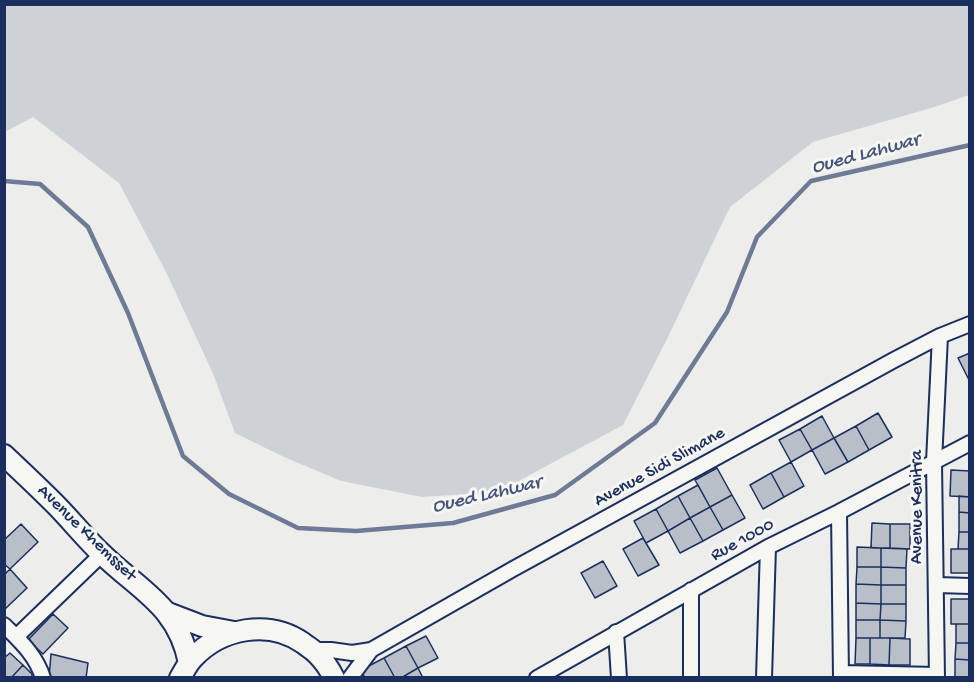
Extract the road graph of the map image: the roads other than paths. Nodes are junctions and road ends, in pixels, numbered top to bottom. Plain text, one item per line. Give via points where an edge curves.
1 (969, 324) edge
2 (940, 336) junction
3 (969, 443) edge
4 (4, 455) edge
5 (934, 462) junction
6 (839, 512) junction
7 (768, 547) junction
8 (102, 554) junction
9 (937, 585) junction
10 (969, 586) edge
11 (692, 590) junction
12 (168, 613) junction
13 (4, 624) edge
14 (235, 632) junction
15 (616, 632) junction
16 (16, 637) junction
17 (312, 650) junction
18 (371, 650) junction
19 (185, 670) edge
20 (842, 675) edge
21 (542, 676) edge
22 (937, 676) edge
23 (43, 678) edge
24 (334, 678) edge
25 (350, 678) edge
26 (619, 678) edge
27 (691, 678) edge
28 (764, 678) edge

1 - 2 street, Avenue Sidi Slimane
2 - 5 street, Avenue Kenitra
2 - 18 street, Avenue Sidi Slimane
3 - 5 street, Rue 1000
4 - 8 street, Avenue Khemsset
5 - 6 street, Rue 1000
5 - 9 street, Avenue Kenitra
6 - 7 street, Rue 1000
6 - 20 street
7 - 11 street, Rue 1000
7 - 28 street
8 - 12 street, Avenue Khemsset
8 - 16 street
9 - 10 street
9 - 22 street, Avenue Kenitra
11 - 15 street, Rue 1000
11 - 27 street
12 - 14 street, Avenue Khemsset via 202,626
12 - 19 street, Avenue Khemsset via 186,649
13 - 16 street
14 - 17 street via 267,629 294,637
14 - 19 street via 213,641
15 - 21 street, Rue 1000
15 - 26 street
16 - 23 street via 37,662
17 - 18 street, Avenue Sidi Slimane
17 - 24 street
18 - 25 street, Avenue Sidi Slimane
20 - 22 street

